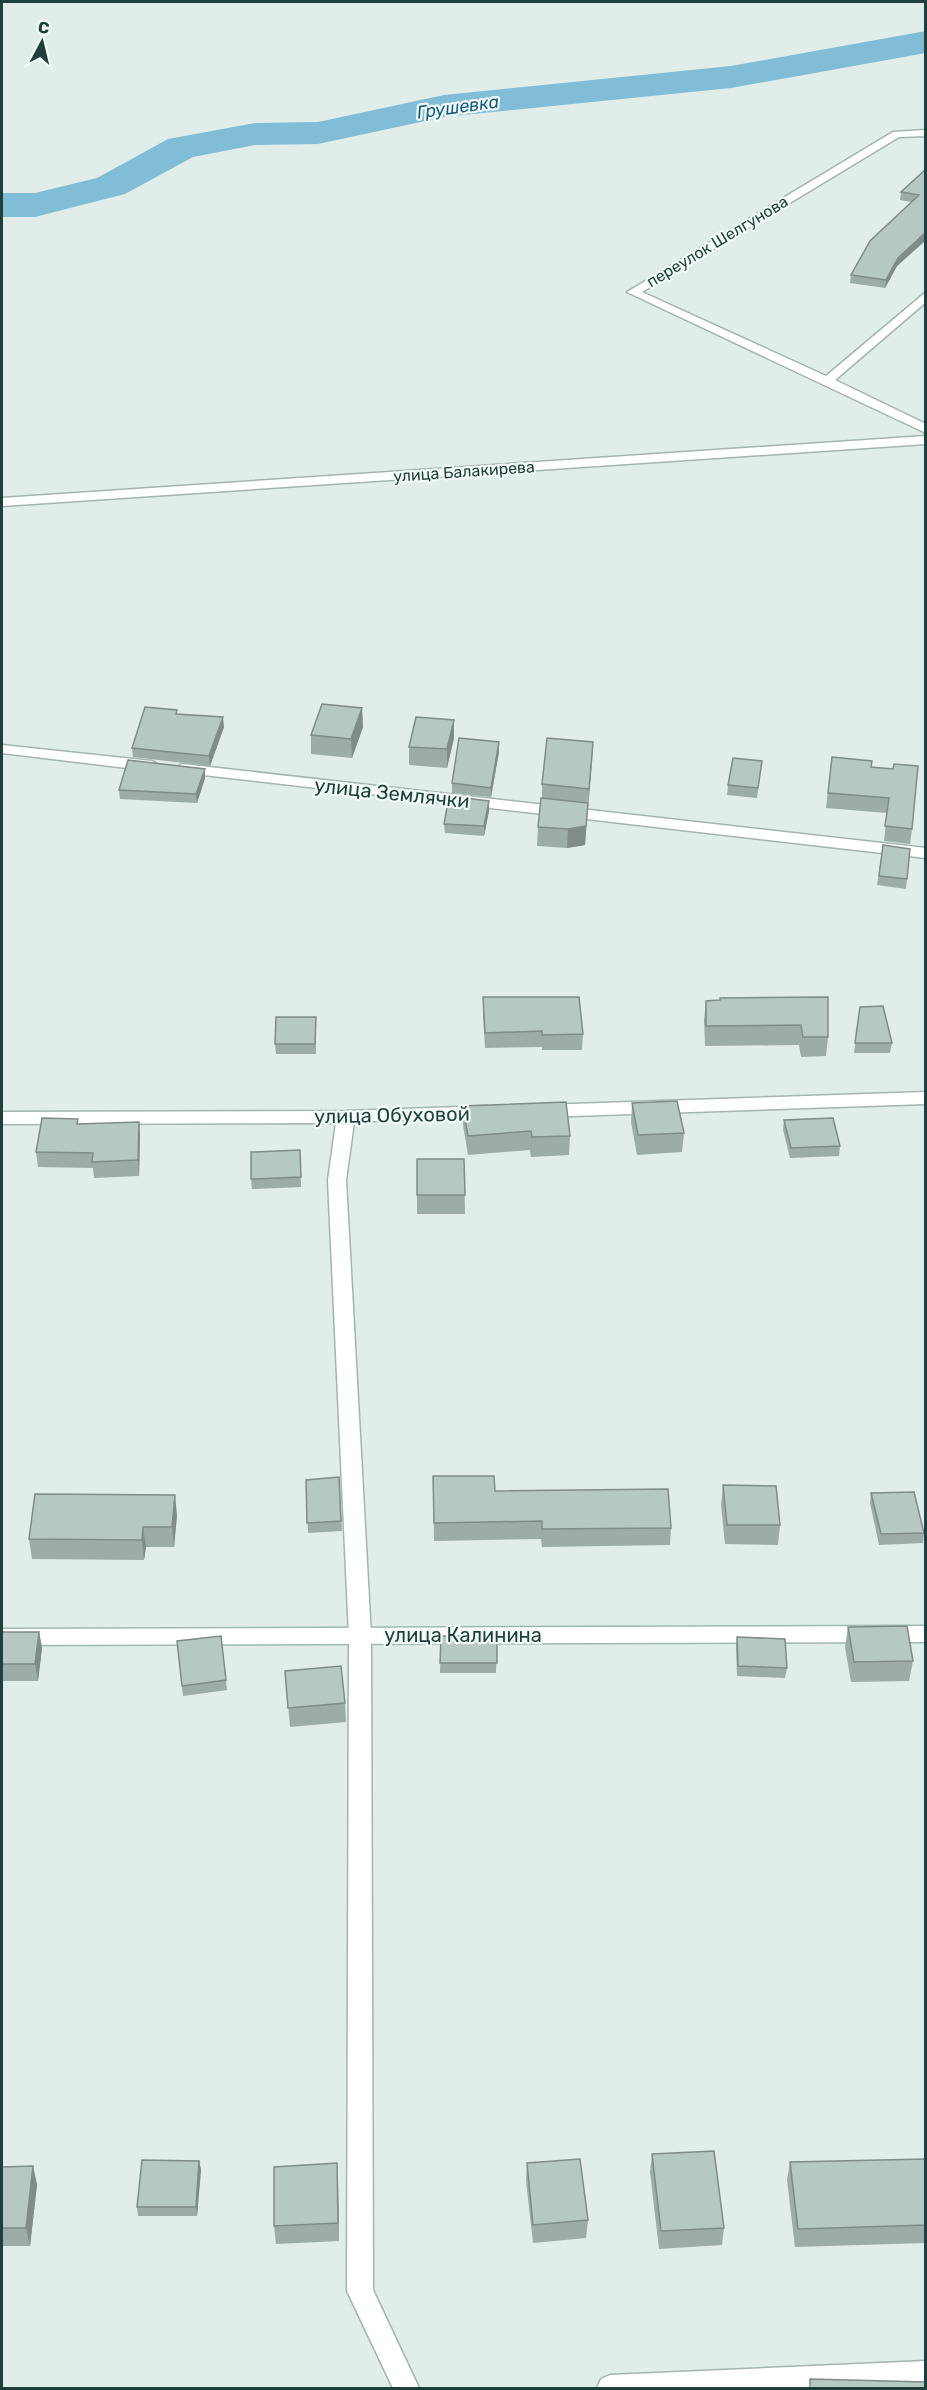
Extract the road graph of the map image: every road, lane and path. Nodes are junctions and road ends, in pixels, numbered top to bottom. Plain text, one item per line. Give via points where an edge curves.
1 (926, 133) edge
2 (926, 295) edge
3 (827, 381) junction
4 (926, 429) edge
5 (926, 440) edge
6 (2, 502) edge
7 (2, 749) edge
8 (926, 853) edge
9 (926, 1098) edge
10 (523, 1111) edge
11 (500, 1112) edge
12 (346, 1117) junction
13 (2, 1118) edge
14 (926, 1634) edge
15 (360, 1636) junction
16 (2, 1637) edge
17 (926, 2374) edge
18 (406, 2388) edge
19 (610, 2388) edge

1 - 3 street, переулок Шелгунова via 897,134 633,292
2 - 3 street
3 - 4 street
5 - 6 street, улица Балакирева
7 - 8 street, улица Землячки
9 - 10 street
11 - 12 street, улица Обуховой
12 - 13 street, улица Обуховой
12 - 15 street via 337,1180
14 - 15 street, улица Калинина
15 - 16 street, улица Калинина
15 - 18 street via 360,2291
17 - 19 street

